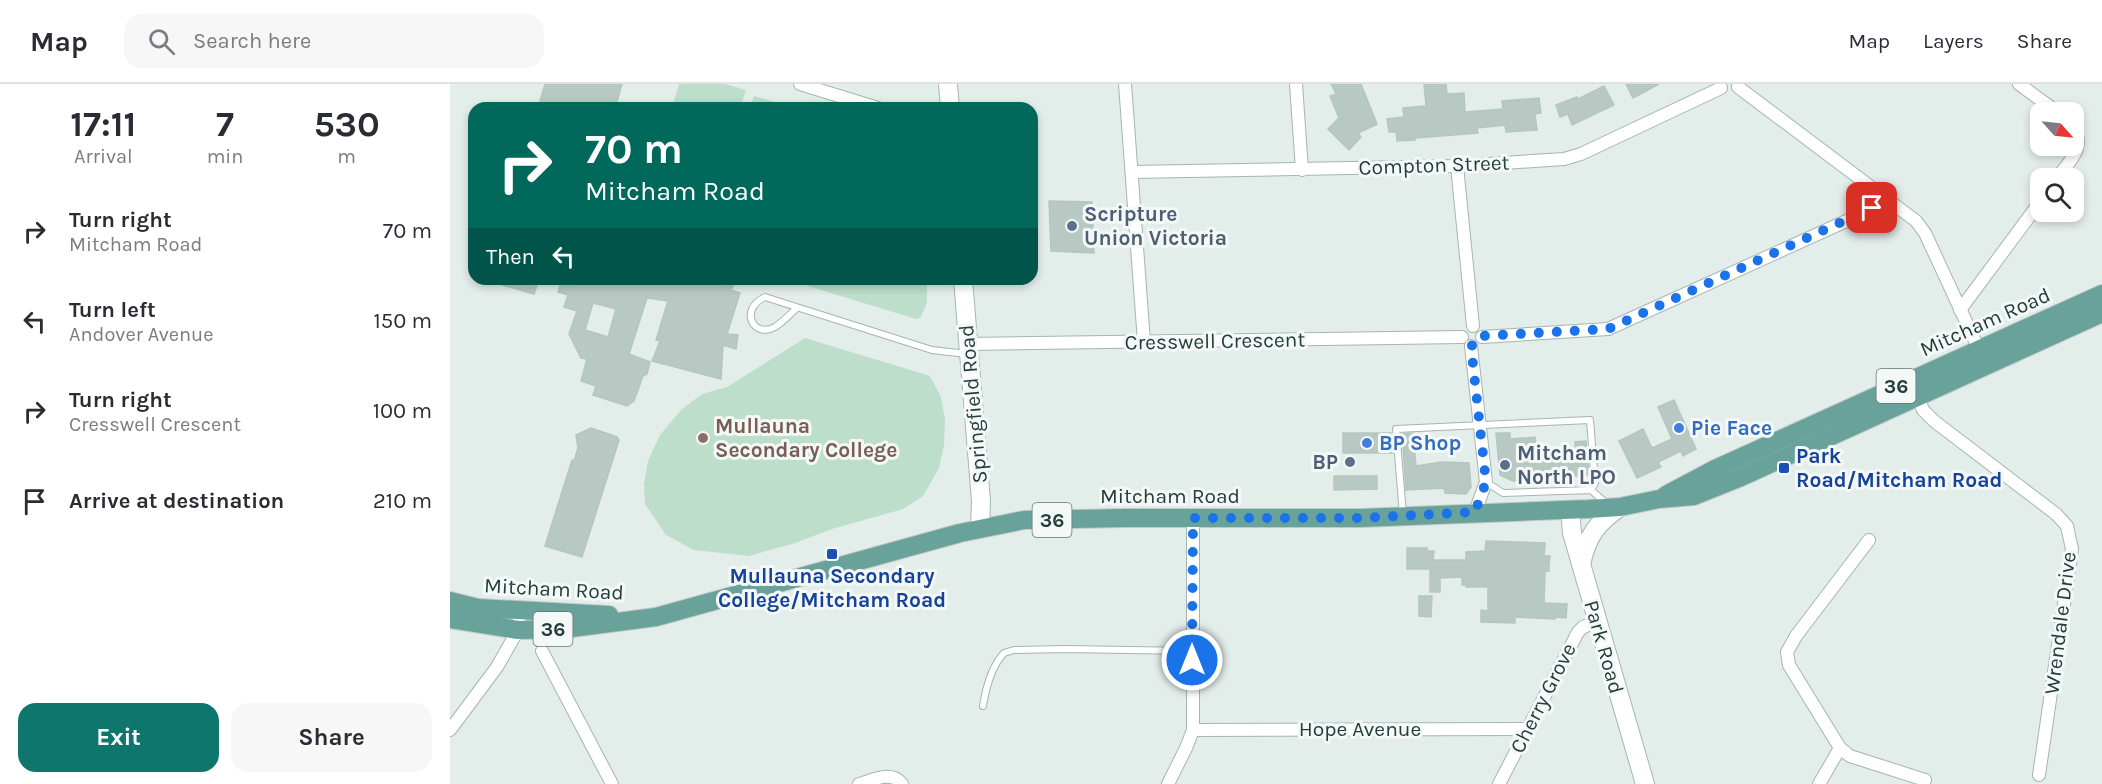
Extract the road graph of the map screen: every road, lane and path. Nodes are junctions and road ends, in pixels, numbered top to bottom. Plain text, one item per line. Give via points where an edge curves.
1 (800, 84) edge
2 (948, 84) edge
3 (1125, 84) edge
4 (1296, 84) edge
5 (2019, 84) edge
6 (1738, 85) edge
7 (1719, 86) edge
8 (858, 102) edge
9 (950, 102) edge
10 (2043, 102) edge
11 (2074, 156) edge
12 (1457, 166) junction
13 (2065, 168) edge
14 (1302, 170) junction
15 (1132, 172) junction
16 (1884, 197) junction
17 (2030, 216) edge
18 (964, 285) edge
19 (2102, 294) edge
20 (797, 308) junction
21 (1960, 310) junction
22 (2102, 314) edge
23 (1473, 326) junction
24 (1482, 336) junction
25 (1467, 341) junction
26 (1144, 342) junction
27 (969, 349) junction
28 (1983, 358) junction
29 (1914, 388) junction
30 (1479, 423) junction
31 (1486, 482) junction
32 (1591, 490) junction
33 (1503, 493) junction
34 (1615, 507) junction
35 (1570, 510) junction
36 (1475, 512) junction
37 (1504, 512) junction
38 (1403, 516) junction
39 (1193, 518) junction
40 (980, 528) junction
41 (1869, 540) dead end
42 (1581, 564) junction
43 (450, 602) edge
44 (520, 611) junction
45 (656, 617) junction
46 (450, 619) edge
47 (1597, 622) junction
48 (518, 630) junction
49 (542, 651) dead end
50 (1192, 651) junction
51 (983, 706) dead end
52 (1527, 729) junction
53 (450, 730) edge
54 (1193, 730) junction
55 (1840, 748) junction
56 (2039, 775) dead end
57 (1925, 780) dead end
58 (612, 784) edge
59 (859, 784) edge
60 (902, 784) edge
61 (1168, 784) edge
62 (1499, 784) edge
63 (1645, 784) edge
64 (1819, 784) edge

1 - 8 street
2 - 9 street
3 - 15 street
4 - 14 street
5 - 10 street
6 - 7 street via 1729,92
6 - 16 street
7 - 12 street, Compton Street via 1564,159
11 - 13 street
12 - 14 street, Compton Street
12 - 23 street
14 - 15 street, Compton Street
15 - 26 street
16 - 21 street via 1916,221 1925,233
16 - 24 street via 1864,213 1608,329
17 - 21 street
18 - 27 street, Springfield Road
19 - 28 main road, Mitcham Road / 36
20 - 20 lane via 773,329 762,330 750,320 753,304 765,297
20 - 27 lane via 932,350
21 - 28 street
22 - 28 main road, Mitcham Road / 36
23 - 24 street via 1481,330
23 - 25 street via 1464,330
24 - 25 street via 1480,342
25 - 26 street, Cresswell Crescent
25 - 30 street
26 - 27 street, Cresswell Crescent
27 - 40 street, Springfield Road
28 - 29 main road, Mitcham Road / 36
29 - 34 main road, Mitcham Road / 36 via 1715,469 1659,499
29 - 56 street, Wrendale Drive via 1923,410 1934,421 2067,526 2072,549
30 - 31 street
30 - 32 lane via 1590,420 1595,483
30 - 38 lane via 1396,429
31 - 33 lane
31 - 36 street
32 - 33 lane
32 - 34 lane
33 - 37 lane
34 - 35 main road, Mitcham Road / 36
34 - 42 street via 1585,544
35 - 37 main road, Mitcham Road / 36
35 - 42 street, Park Road via 1570,526
36 - 37 main road, Mitcham Road / 36
36 - 38 main road, Mitcham Road / 36
38 - 39 main road, Mitcham Road / 36
39 - 40 main road, Mitcham Road / 36 via 1024,520
39 - 50 street
40 - 45 main road, Mitcham Road / 36
41 - 55 street via 1787,652 1789,665
42 - 47 street, Park Road
43 - 44 main road, Mitcham Road / 36
44 - 45 main road, Mitcham Road / 36
44 - 48 street
45 - 48 main road, Mitcham Road / 36 via 564,629
46 - 48 main road, Mitcham Road / 36
47 - 52 street, Cherry Grove via 1578,632
47 - 63 street, Park Road
48 - 53 street via 497,667
49 - 58 street
50 - 51 lane via 1014,650 1004,653 994,667
50 - 54 street
52 - 54 street, Hope Avenue
52 - 62 street, Cherry Grove
54 - 61 street
55 - 57 street via 1850,756
55 - 64 street
59 - 60 street via 890,776

